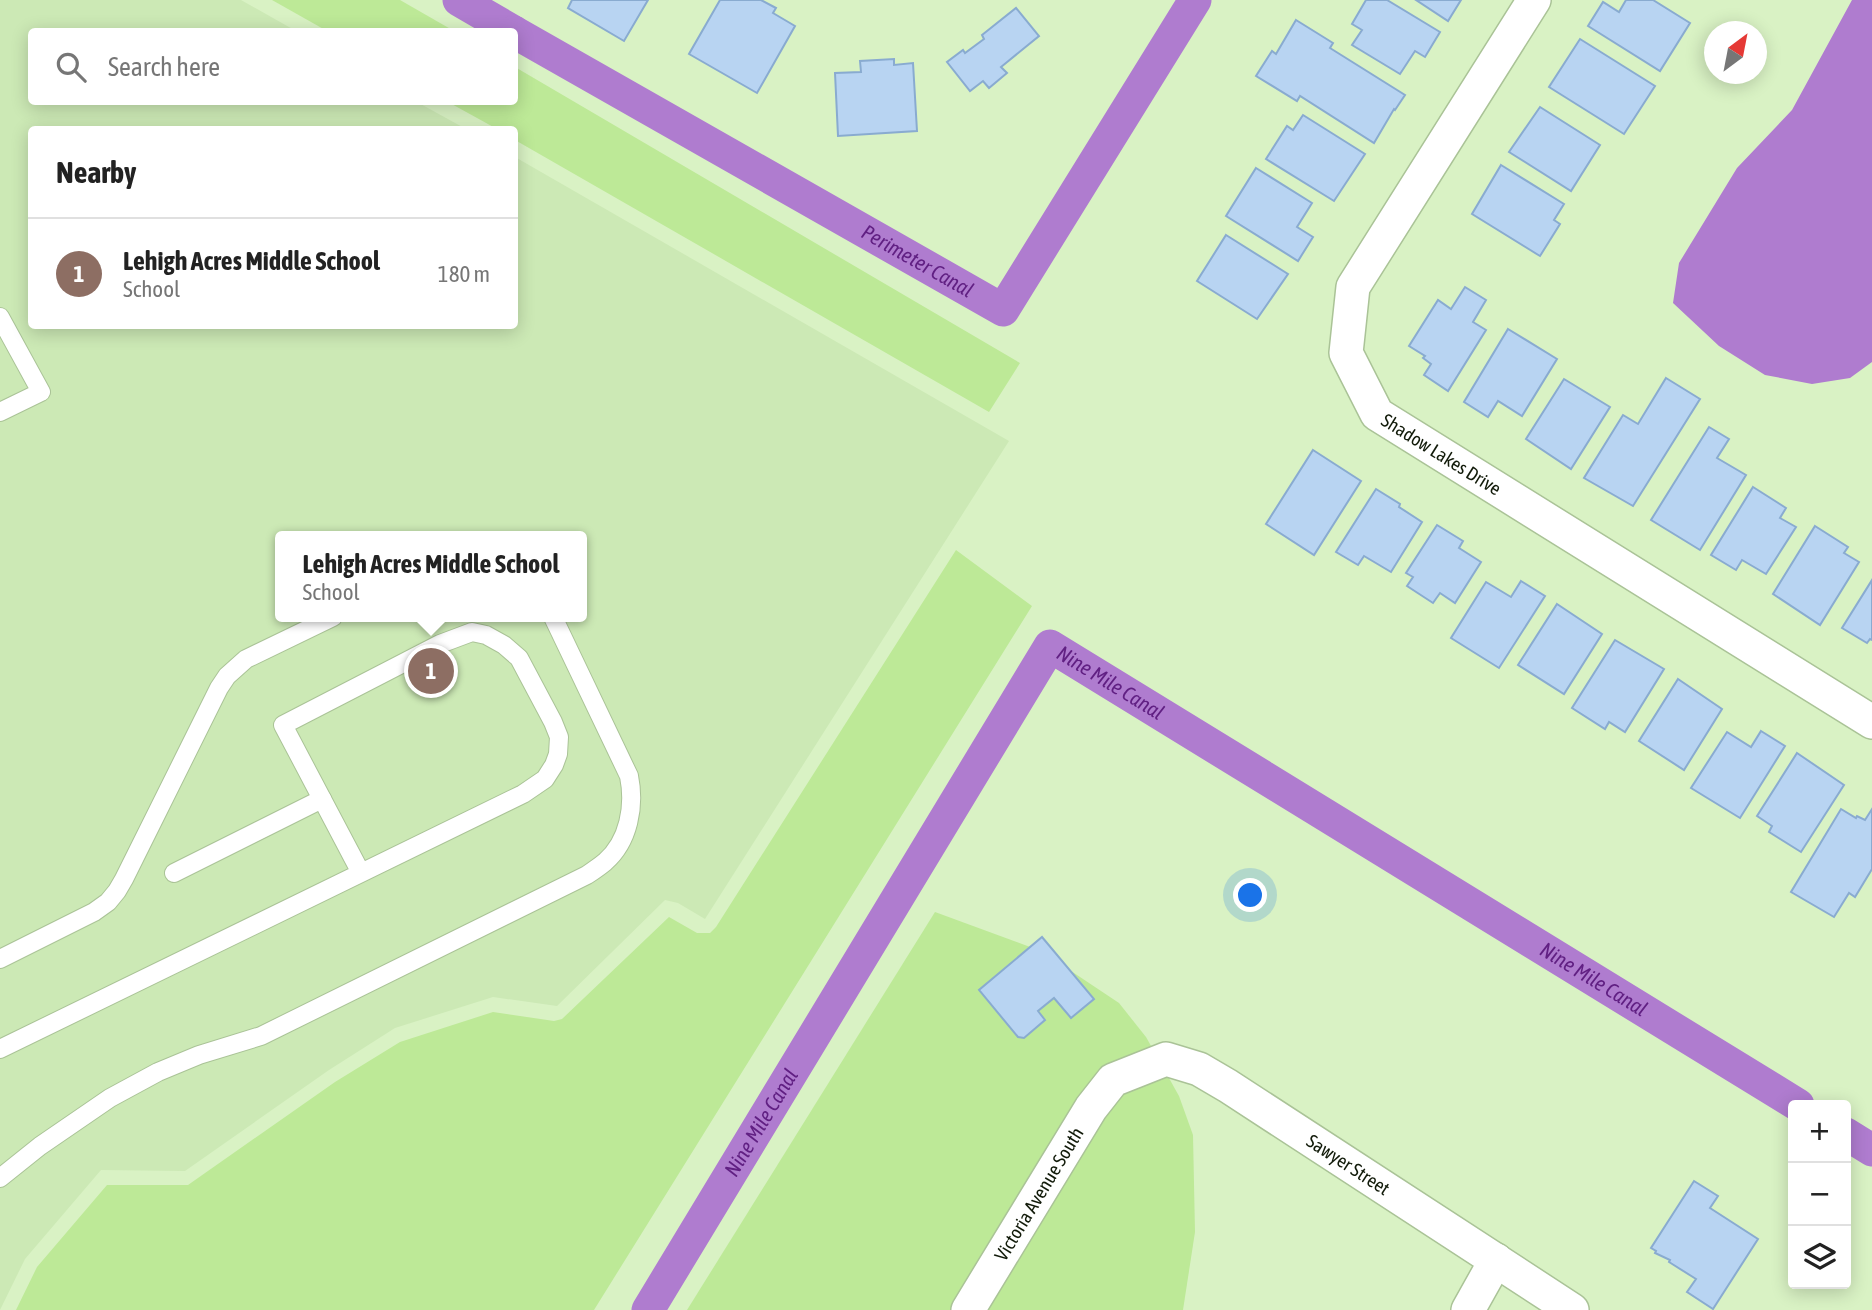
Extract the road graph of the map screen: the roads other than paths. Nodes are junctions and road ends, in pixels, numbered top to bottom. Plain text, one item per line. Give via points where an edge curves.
1 (1534, 0) edge
2 (0, 317) edge
3 (0, 412) edge
4 (323, 622) edge
5 (555, 622) edge
6 (1872, 722) edge
7 (322, 799) junction
8 (174, 873) dead end
9 (361, 873) junction
10 (0, 959) edge
11 (0, 1049) edge
12 (1113, 1080) joint
13 (0, 1178) edge
14 (1496, 1261) junction
15 (968, 1310) edge
16 (1468, 1310) edge
17 (1573, 1310) edge

1 - 6 street, Shadow Lakes Drive via 1353,287 1346,353 1377,414
2 - 3 lane via 41,393
4 - 10 lane via 246,659 227,676 124,880 108,902
5 - 13 lane via 629,776 632,810 618,847 606,861 587,875 261,1036 158,1072 110,1098
7 - 8 lane
7 - 9 lane
7 - 9 lane via 283,725 472,632 486,635 519,658 559,737 558,754 545,779
9 - 11 lane
12 - 14 street, Sawyer Street via 1166,1059 1199,1069
12 - 15 street, Victoria Avenue South via 1091,1108
14 - 16 street
14 - 17 street, Sawyer Street

